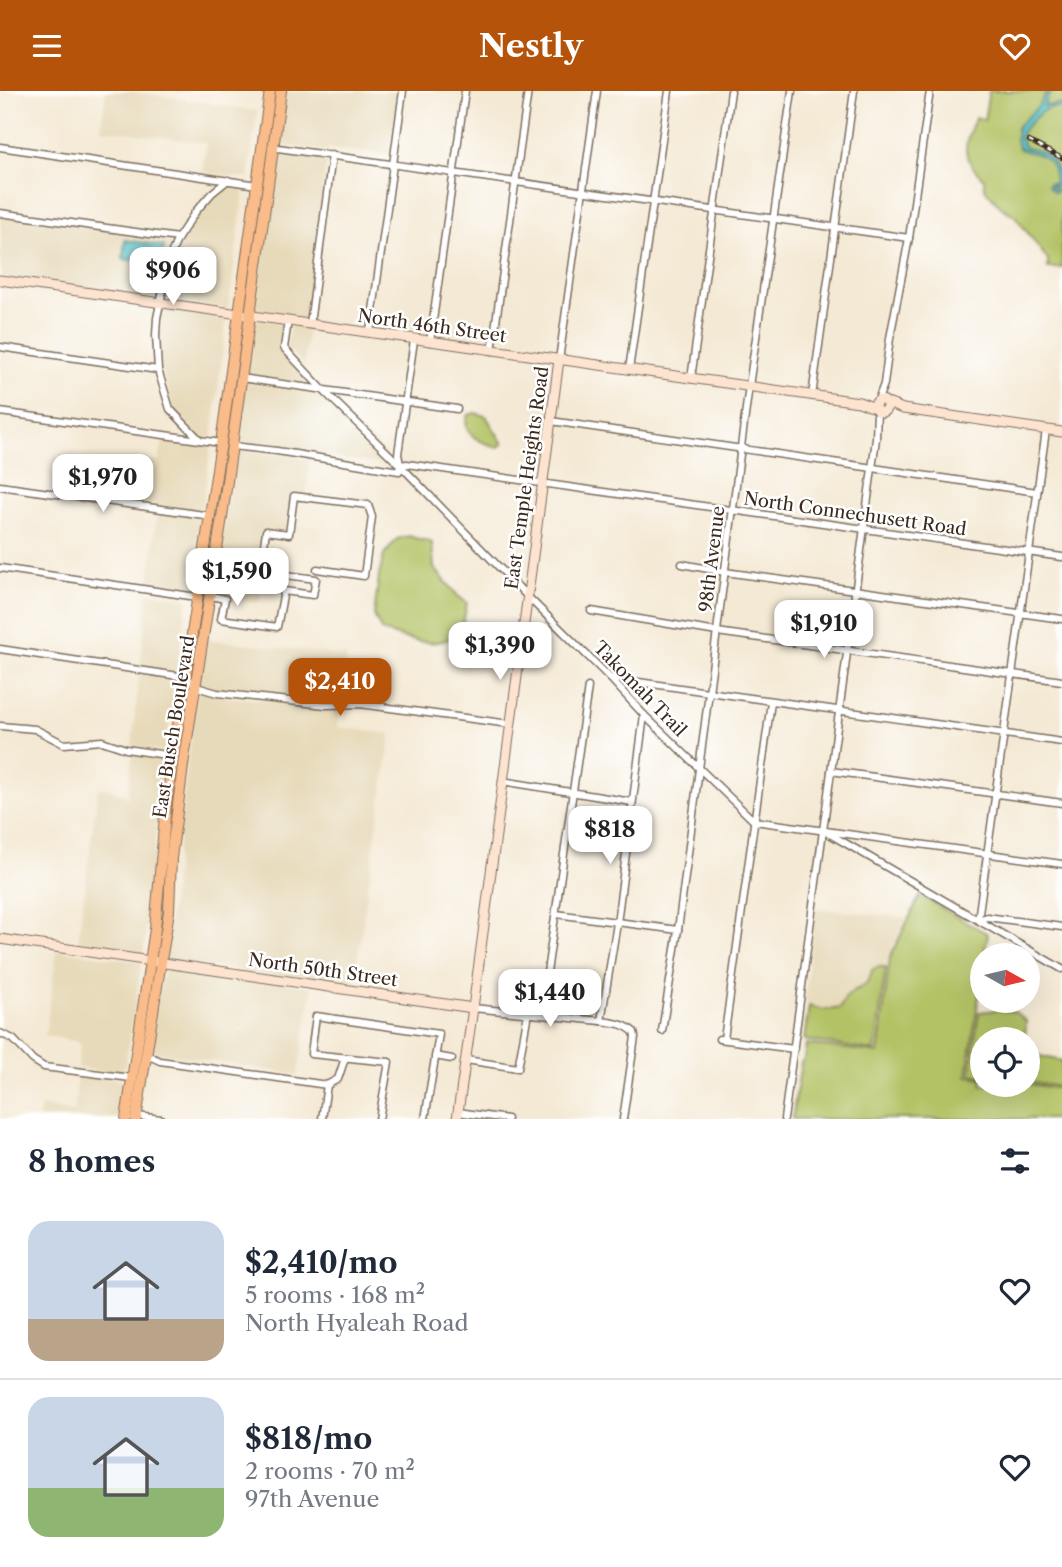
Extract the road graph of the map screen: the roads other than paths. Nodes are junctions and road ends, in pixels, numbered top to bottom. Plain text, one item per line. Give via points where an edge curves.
1 (270, 91) edge
2 (281, 91) edge
3 (403, 91) edge
4 (466, 91) edge
5 (528, 91) edge
6 (597, 91) edge
7 (669, 91) edge
8 (731, 91) edge
9 (792, 91) edge
10 (854, 91) edge
11 (930, 91) edge
12 (268, 146) junction
13 (0, 147) edge
14 (332, 155) junction
15 (393, 164) junction
16 (454, 173) junction
17 (228, 180) junction
18 (515, 182) junction
19 (257, 185) junction
20 (582, 191) junction
21 (654, 202) junction
22 (714, 210) junction
23 (0, 213) edge
24 (773, 219) junction
25 (836, 227) junction
26 (178, 238) junction
27 (909, 238) junction
28 (0, 280) edge
29 (160, 302) junction
30 (244, 314) junction
31 (288, 321) junction
32 (310, 324) junction
33 (370, 333) junction
34 (414, 339) junction
35 (430, 342) junction
36 (0, 347) edge
37 (492, 351) junction
38 (559, 360) junction
39 (158, 370) junction
40 (629, 370) junction
41 (241, 378) junction
42 (691, 379) junction
43 (750, 388) junction
44 (323, 390) junction
45 (228, 391) junction
46 (812, 396) junction
47 (405, 401) junction
48 (881, 406) junction
49 (457, 409) dead end
50 (0, 412) edge
51 (551, 421) junction
52 (1046, 430) junction
53 (1062, 432) edge
54 (200, 440) junction
55 (221, 443) junction
56 (232, 446) junction
57 (741, 449) junction
58 (220, 455) junction
59 (401, 465) junction
60 (872, 468) junction
61 (542, 483) junction
62 (0, 486) edge
63 (1037, 492) junction
64 (733, 510) junction
65 (211, 516) junction
66 (222, 517) junction
67 (864, 529) junction
68 (1029, 552) junction
69 (1062, 557) edge
70 (682, 564) dead end
71 (0, 568) edge
72 (317, 569) dead end
73 (725, 572) junction
74 (855, 589) junction
75 (211, 591) junction
76 (527, 596) junction
77 (197, 597) junction
78 (591, 611) dead end
79 (1020, 613) junction
80 (1062, 619) edge
81 (717, 632) junction
82 (0, 649) edge
83 (847, 650) junction
84 (1012, 674) junction
85 (185, 677) junction
86 (610, 678) junction
87 (1062, 681) edge
88 (195, 686) junction
89 (588, 687) dead end
90 (708, 692) junction
91 (771, 702) junction
92 (838, 711) junction
93 (644, 715) junction
94 (510, 724) junction
95 (0, 726) edge
96 (1004, 734) junction
97 (1062, 742) edge
98 (173, 756) junction
99 (698, 768) junction
100 (831, 771) junction
101 (502, 781) junction
102 (572, 793) junction
103 (996, 793) junction
104 (632, 802) junction
105 (1062, 803) edge
106 (166, 805) junction
107 (754, 821) junction
108 (824, 830) junction
109 (987, 853) junction
110 (171, 857) junction
111 (1062, 864) edge
112 (556, 913) junction
113 (978, 920) junction
114 (617, 923) junction
115 (1062, 926) edge
116 (678, 930) junction
117 (0, 939) edge
118 (150, 961) junction
119 (161, 962) junction
120 (1062, 969) edge
121 (473, 1008) junction
122 (528, 1013) junction
123 (541, 1014) junction
124 (601, 1021) junction
125 (662, 1031) dead end
126 (0, 1033) edge
127 (794, 1049) junction
128 (146, 1055) junction
129 (435, 1056) junction
130 (345, 1058) junction
131 (452, 1059) dead end
132 (466, 1060) junction
133 (131, 1079) junction
134 (327, 1086) junction
135 (457, 1116) edge
136 (137, 1117) edge
137 (126, 1119) edge
138 (161, 1119) edge
139 (322, 1119) edge
140 (379, 1119) edge
141 (425, 1119) edge
142 (507, 1119) edge
143 (623, 1119) edge
144 (784, 1119) edge

1 - 12 main road, East Busch Boulevard
2 - 12 main road, East Busch Boulevard
3 - 15 street
4 - 16 street
5 - 18 street
6 - 20 street, East Temple Heights Road
7 - 21 street
8 - 22 street
9 - 24 street, 98th Avenue
10 - 25 street
11 - 27 street
12 - 14 street
12 - 19 main road, East Busch Boulevard
12 - 30 main road, East Busch Boulevard
13 - 17 street
14 - 15 street
14 - 32 street
15 - 16 street
15 - 33 street
16 - 18 street
16 - 35 street
17 - 19 street
17 - 26 street via 196,211
18 - 20 street
18 - 37 street
19 - 30 main road, East Busch Boulevard
20 - 21 street
20 - 38 street, East Temple Heights Road
21 - 22 street
21 - 40 street
22 - 24 street
22 - 42 street
23 - 26 street
24 - 25 street
24 - 43 street, 98th Avenue
25 - 27 street
25 - 46 street
26 - 29 street
27 - 48 street
28 - 29 street, North 46th Street
29 - 30 street, North 46th Street
29 - 39 street
30 - 31 street, North 46th Street
30 - 41 main road, East Busch Boulevard
30 - 45 main road, East Busch Boulevard
31 - 32 street, North 46th Street
31 - 44 street, Takomah Trail via 284,348
32 - 33 street, North 46th Street
33 - 34 street, North 46th Street
34 - 35 street, North 46th Street
34 - 47 street
35 - 37 street, North 46th Street
36 - 39 street
37 - 38 street, North 46th Street
38 - 40 street, North 46th Street
38 - 51 street, East Temple Heights Road
39 - 54 street via 170,409
40 - 42 street, North 46th Street
41 - 44 street
41 - 56 main road, East Busch Boulevard
42 - 43 street, North 46th Street
43 - 46 street, North 46th Street
43 - 57 street, 98th Avenue
44 - 47 street
44 - 59 street, Takomah Trail
45 - 55 main road, East Busch Boulevard
45 - 56 main road via 232,398 227,438
46 - 48 street, North 46th Street
47 - 49 street
47 - 59 street via 398,454
48 - 52 street, North 46th Street
48 - 60 street
50 - 54 street
51 - 57 street
51 - 61 street, East Temple Heights Road
52 - 53 street, North 46th Street
52 - 63 street
54 - 55 street
55 - 58 main road, East Busch Boulevard
56 - 59 street, North Connechusett Road via 399,471
56 - 66 main road, East Busch Boulevard
57 - 60 street
57 - 64 street, 98th Avenue
58 - 65 main road, East Busch Boulevard
58 - 66 main road via 216,501
59 - 61 street, North Connechusett Road
59 - 76 street, Takomah Trail
60 - 63 street
60 - 67 street
61 - 64 street, North Connechusett Road
61 - 76 street, East Temple Heights Road
62 - 65 street
63 - 68 street
64 - 67 street, North Connechusett Road
64 - 73 street, 98th Avenue
65 - 75 main road via 215,529 207,575
65 - 77 main road, East Busch Boulevard
66 - 75 main road, East Busch Boulevard
67 - 68 street, North Connechusett Road
67 - 74 street
68 - 69 street, North Connechusett Road
68 - 79 street
70 - 73 street
71 - 77 street
72 - 75 street via 364,576 372,517 368,505 294,496 289,534 266,531 261,566 284,569 286,576 316,579 313,595 284,591 277,627 221,619 225,599
73 - 74 street
73 - 81 street, 98th Avenue
74 - 79 street
74 - 83 street
75 - 88 main road, East Busch Boulevard
76 - 86 street, Takomah Trail
76 - 94 street, East Temple Heights Road
77 - 85 main road, East Busch Boulevard
78 - 81 street
79 - 80 street
79 - 84 street
81 - 83 street
81 - 90 street, 98th Avenue
82 - 85 street
83 - 84 street
83 - 92 street
84 - 87 street
84 - 96 street
85 - 88 street
85 - 98 main road, East Busch Boulevard
86 - 90 street
86 - 93 street, Takomah Trail
88 - 94 street via 217,693 326,705 360,704
88 - 110 main road, East Busch Boulevard
89 - 102 street
90 - 91 street
90 - 99 street, 98th Avenue
91 - 92 street
91 - 107 street
92 - 96 street
92 - 100 street
93 - 99 street, Takomah Trail
93 - 104 street
94 - 101 street, East Temple Heights Road
95 - 98 street via 35,729 64,744 102,741
96 - 97 street
96 - 103 street
98 - 106 main road, East Busch Boulevard
99 - 107 street, Takomah Trail
99 - 116 street, 98th Avenue
100 - 103 street
100 - 108 street
101 - 102 street
101 - 121 street, East Temple Heights Road
102 - 104 street
102 - 112 street
103 - 105 street
103 - 109 street
104 - 114 street
106 - 110 main road
106 - 118 main road, East Busch Boulevard
107 - 108 street
107 - 127 street via 722,1039
108 - 109 street
108 - 113 street
108 - 127 street
109 - 111 street
109 - 113 street
110 - 119 main road, East Busch Boulevard
112 - 114 street
112 - 123 street
113 - 115 street via 987,917
113 - 120 street
114 - 116 street
114 - 124 street
116 - 125 street, 98th Avenue
117 - 118 street, North 50th Street
118 - 119 street, North 50th Street
118 - 133 main road, East Busch Boulevard
119 - 121 street, North 50th Street
119 - 128 main road, East Busch Boulevard
121 - 122 street, North 50th Street
121 - 132 street, East Temple Heights Road
122 - 123 street, North 50th Street
122 - 132 street via 519,1067
123 - 124 street, North 50th Street
124 - 143 street, North 50th Street via 634,1032
126 - 133 street via 44,1067
127 - 144 street
128 - 134 street
128 - 136 main road, East Busch Boulevard
129 - 130 street via 439,1034 316,1016 311,1054
129 - 131 street
129 - 141 street
130 - 134 street via 338,1079
130 - 140 street via 388,1062
132 - 135 street, East Temple Heights Road
133 - 137 main road, East Busch Boulevard
134 - 139 street
135 - 142 street
136 - 138 street

